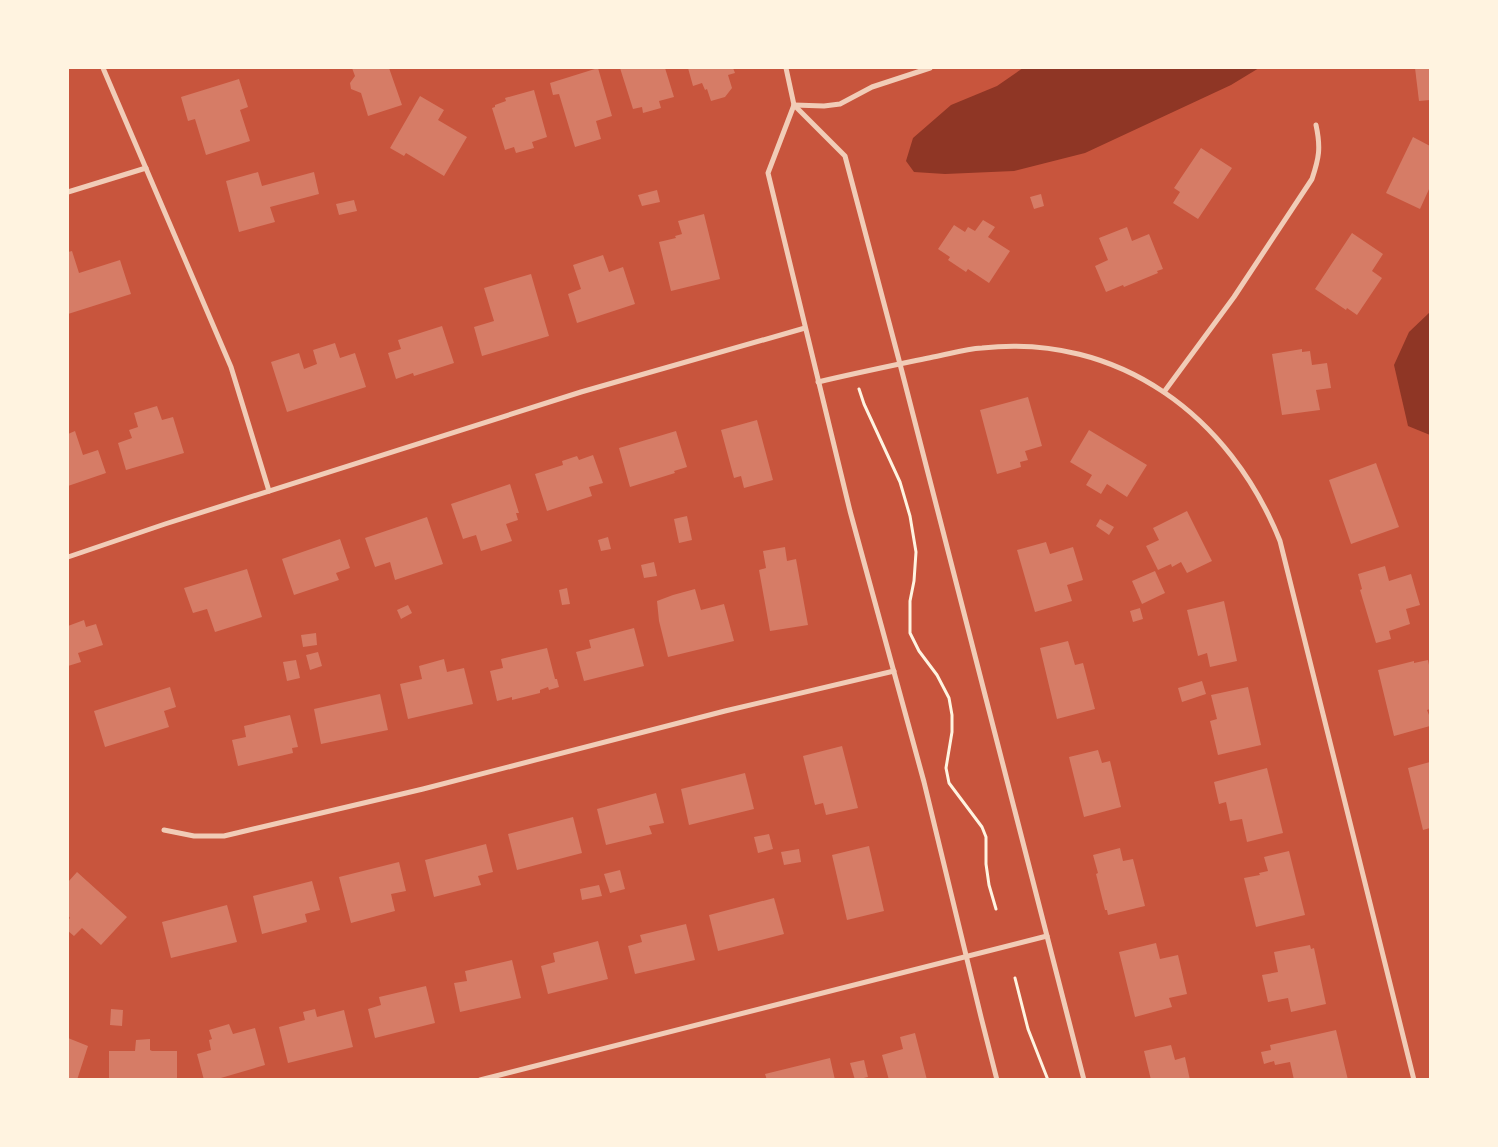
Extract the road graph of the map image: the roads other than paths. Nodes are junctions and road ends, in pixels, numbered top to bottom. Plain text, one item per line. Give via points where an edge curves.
1 (103, 68) edge
2 (786, 68) edge
3 (930, 68) edge
4 (794, 105) junction
5 (1316, 125) dead end
6 (146, 168) junction
7 (68, 192) edge
8 (805, 328) junction
9 (900, 364) junction
10 (818, 382) junction
11 (1164, 392) junction
12 (269, 491) junction
13 (68, 557) edge
14 (894, 672) junction
15 (164, 830) dead end
16 (1047, 936) junction
17 (966, 957) junction
18 (480, 1080) edge
19 (997, 1080) edge
20 (1084, 1080) edge
21 (1414, 1080) edge

1 - 6 street
2 - 4 street
3 - 4 street via 872,87 840,104
4 - 8 street via 768,173
4 - 9 street via 845,156
5 - 11 street via 1319,159 1312,180 1234,297
6 - 7 street
6 - 12 street via 231,368
8 - 10 street
8 - 12 street via 581,392
9 - 10 street
9 - 11 street via 981,348 1030,346 1079,354 1118,366
9 - 16 street
10 - 14 street
11 - 21 street via 1197,417 1227,449 1253,485 1280,540
12 - 13 street
14 - 15 street via 224,836 194,836
14 - 17 street
16 - 17 street
16 - 20 street
17 - 18 street
17 - 19 street

